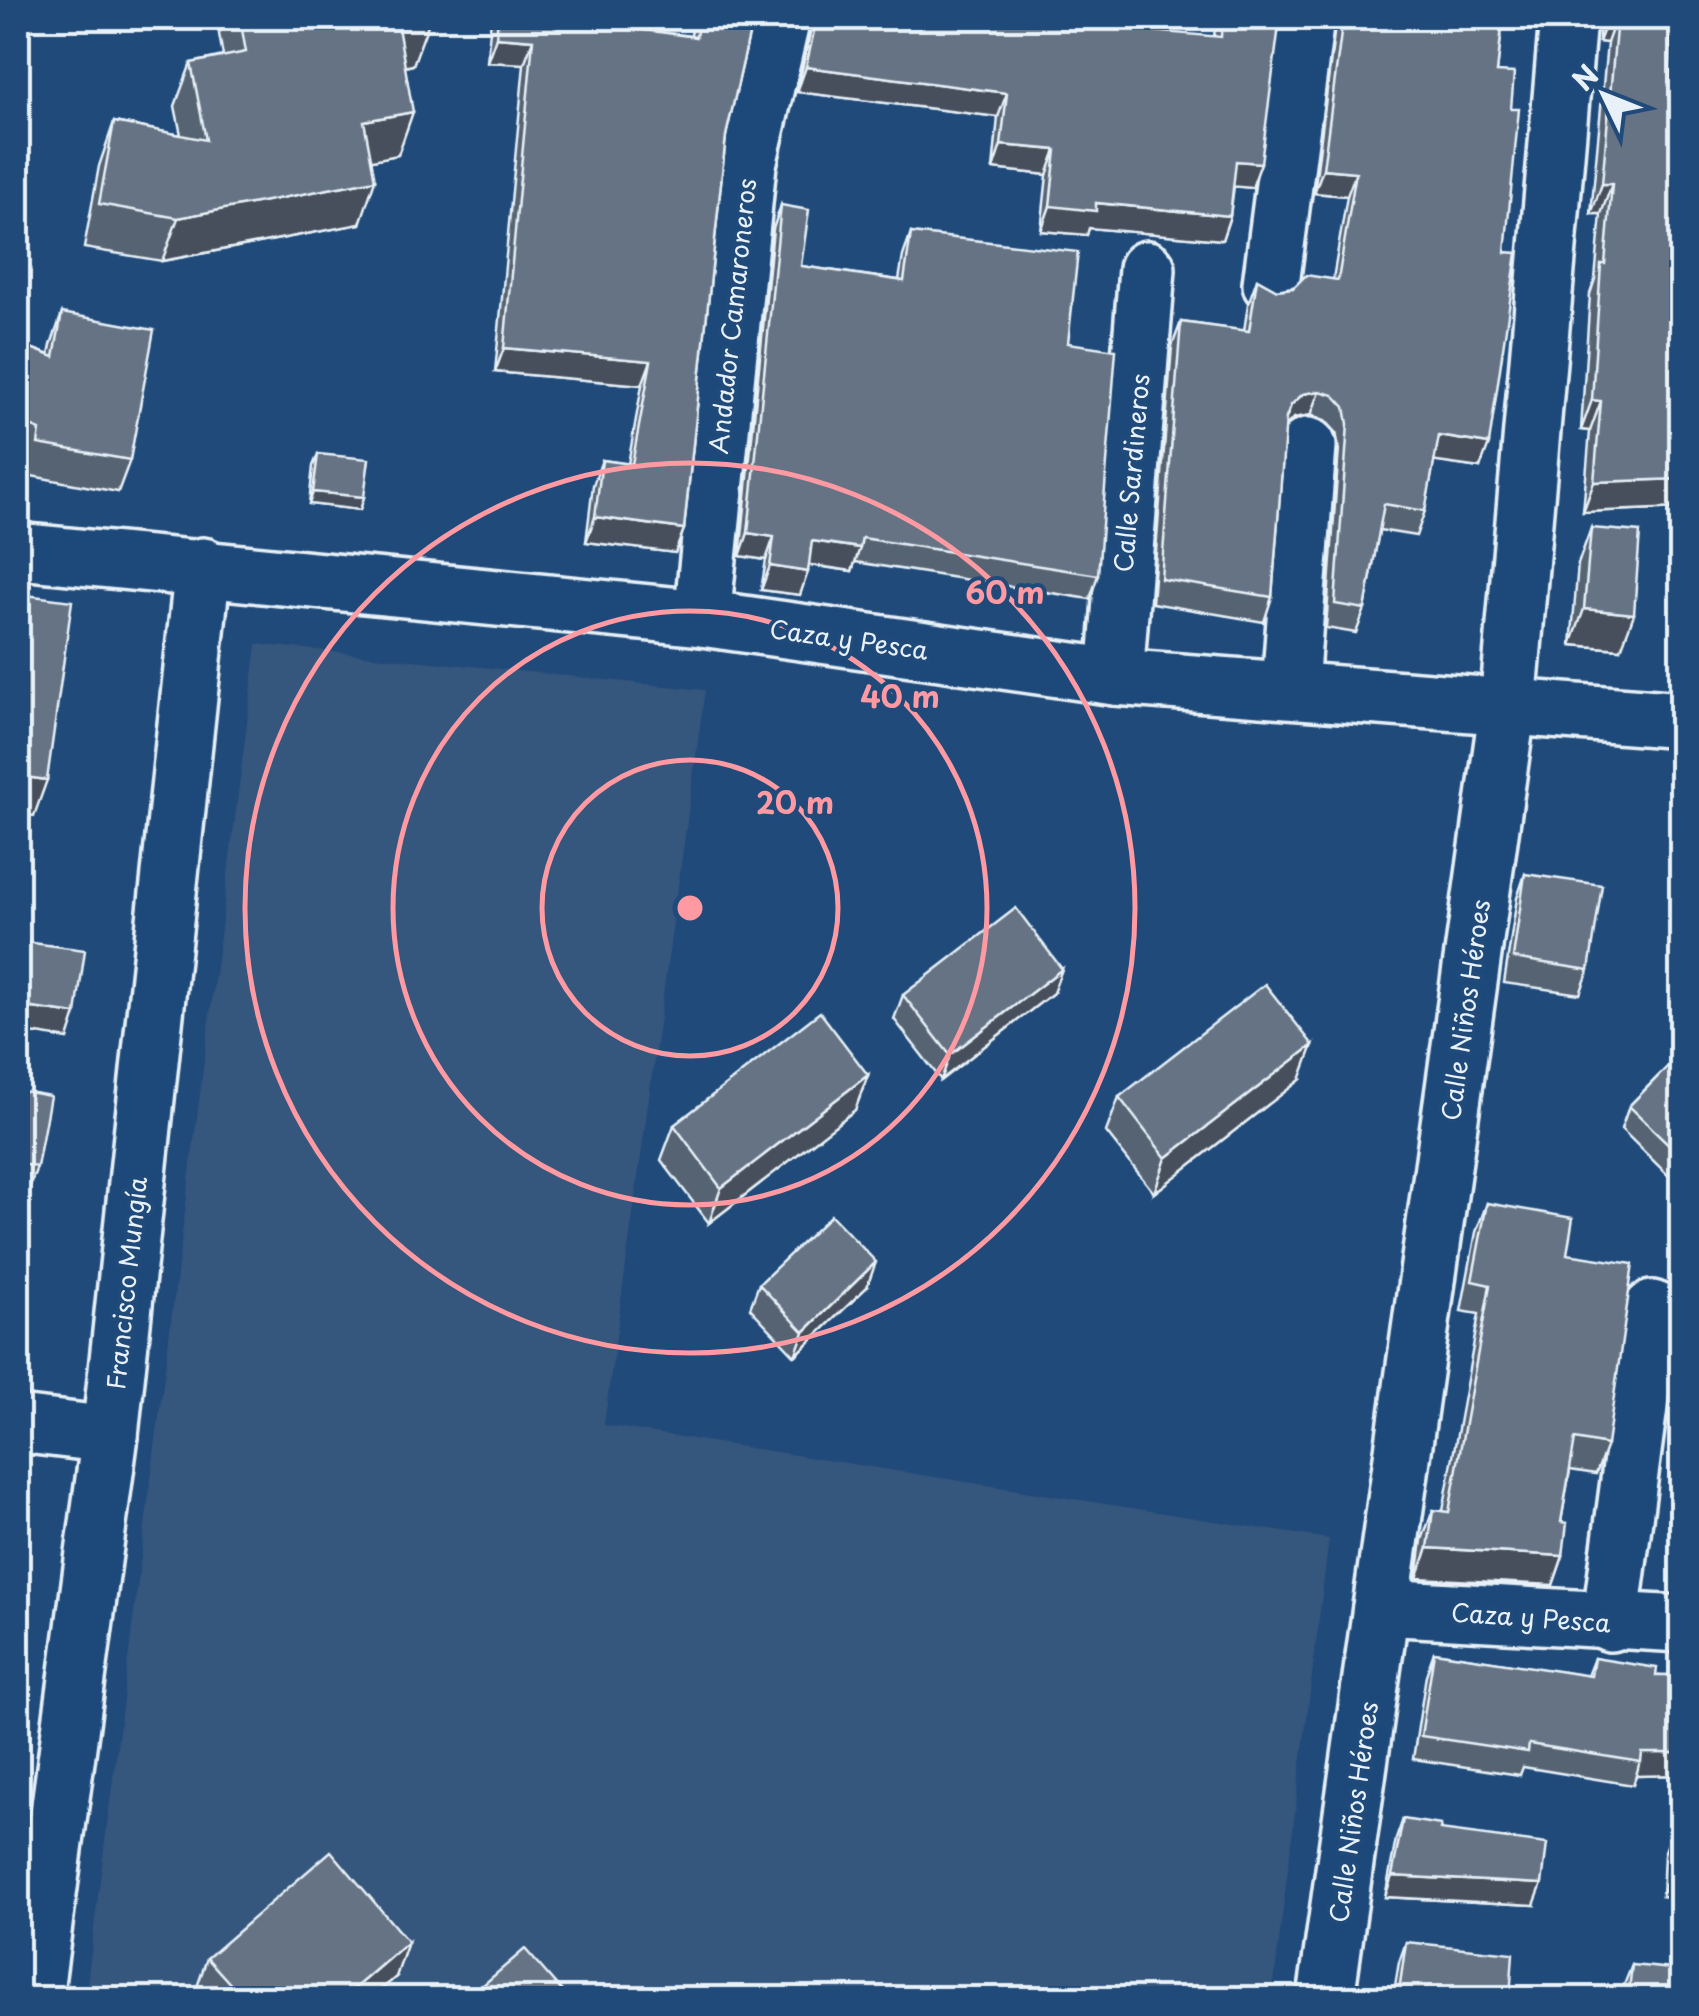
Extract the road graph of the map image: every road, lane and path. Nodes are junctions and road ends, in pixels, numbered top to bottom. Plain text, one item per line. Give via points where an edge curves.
1 (782, 18) edge
2 (1306, 18) edge
3 (1568, 18) edge
4 (1147, 269) dead end
5 (1271, 284) edge
6 (1308, 446) dead end
7 (18, 551) edge
8 (203, 566) junction
9 (702, 618) junction
10 (1115, 677) junction
11 (1290, 687) junction
12 (1508, 705) junction
13 (1682, 720) edge
14 (1652, 1309) dead end
15 (18, 1424) edge
16 (110, 1436) junction
17 (1381, 1607) junction
18 (1610, 1623) junction
19 (1682, 1624) edge
20 (34, 1998) edge
21 (1326, 1998) edge

1 - 9 street, Andador Camaroneros via 748,164
2 - 5 street
3 - 12 street, Calle Niños Héroes
4 - 10 street, Calle Sardineros
6 - 11 street
7 - 8 street, Caza y Pesca
8 - 9 street, Caza y Pesca
8 - 16 street, Francisco Mungía
9 - 10 street, Caza y Pesca
10 - 11 street, Caza y Pesca
11 - 12 street, Caza y Pesca
12 - 13 street, Caza y Pesca
12 - 17 street, Calle Niños Héroes
14 - 18 street
15 - 16 street
16 - 20 street, Francisco Mungía
17 - 18 street, Caza y Pesca
17 - 21 street, Calle Niños Héroes
18 - 19 street, Caza y Pesca

